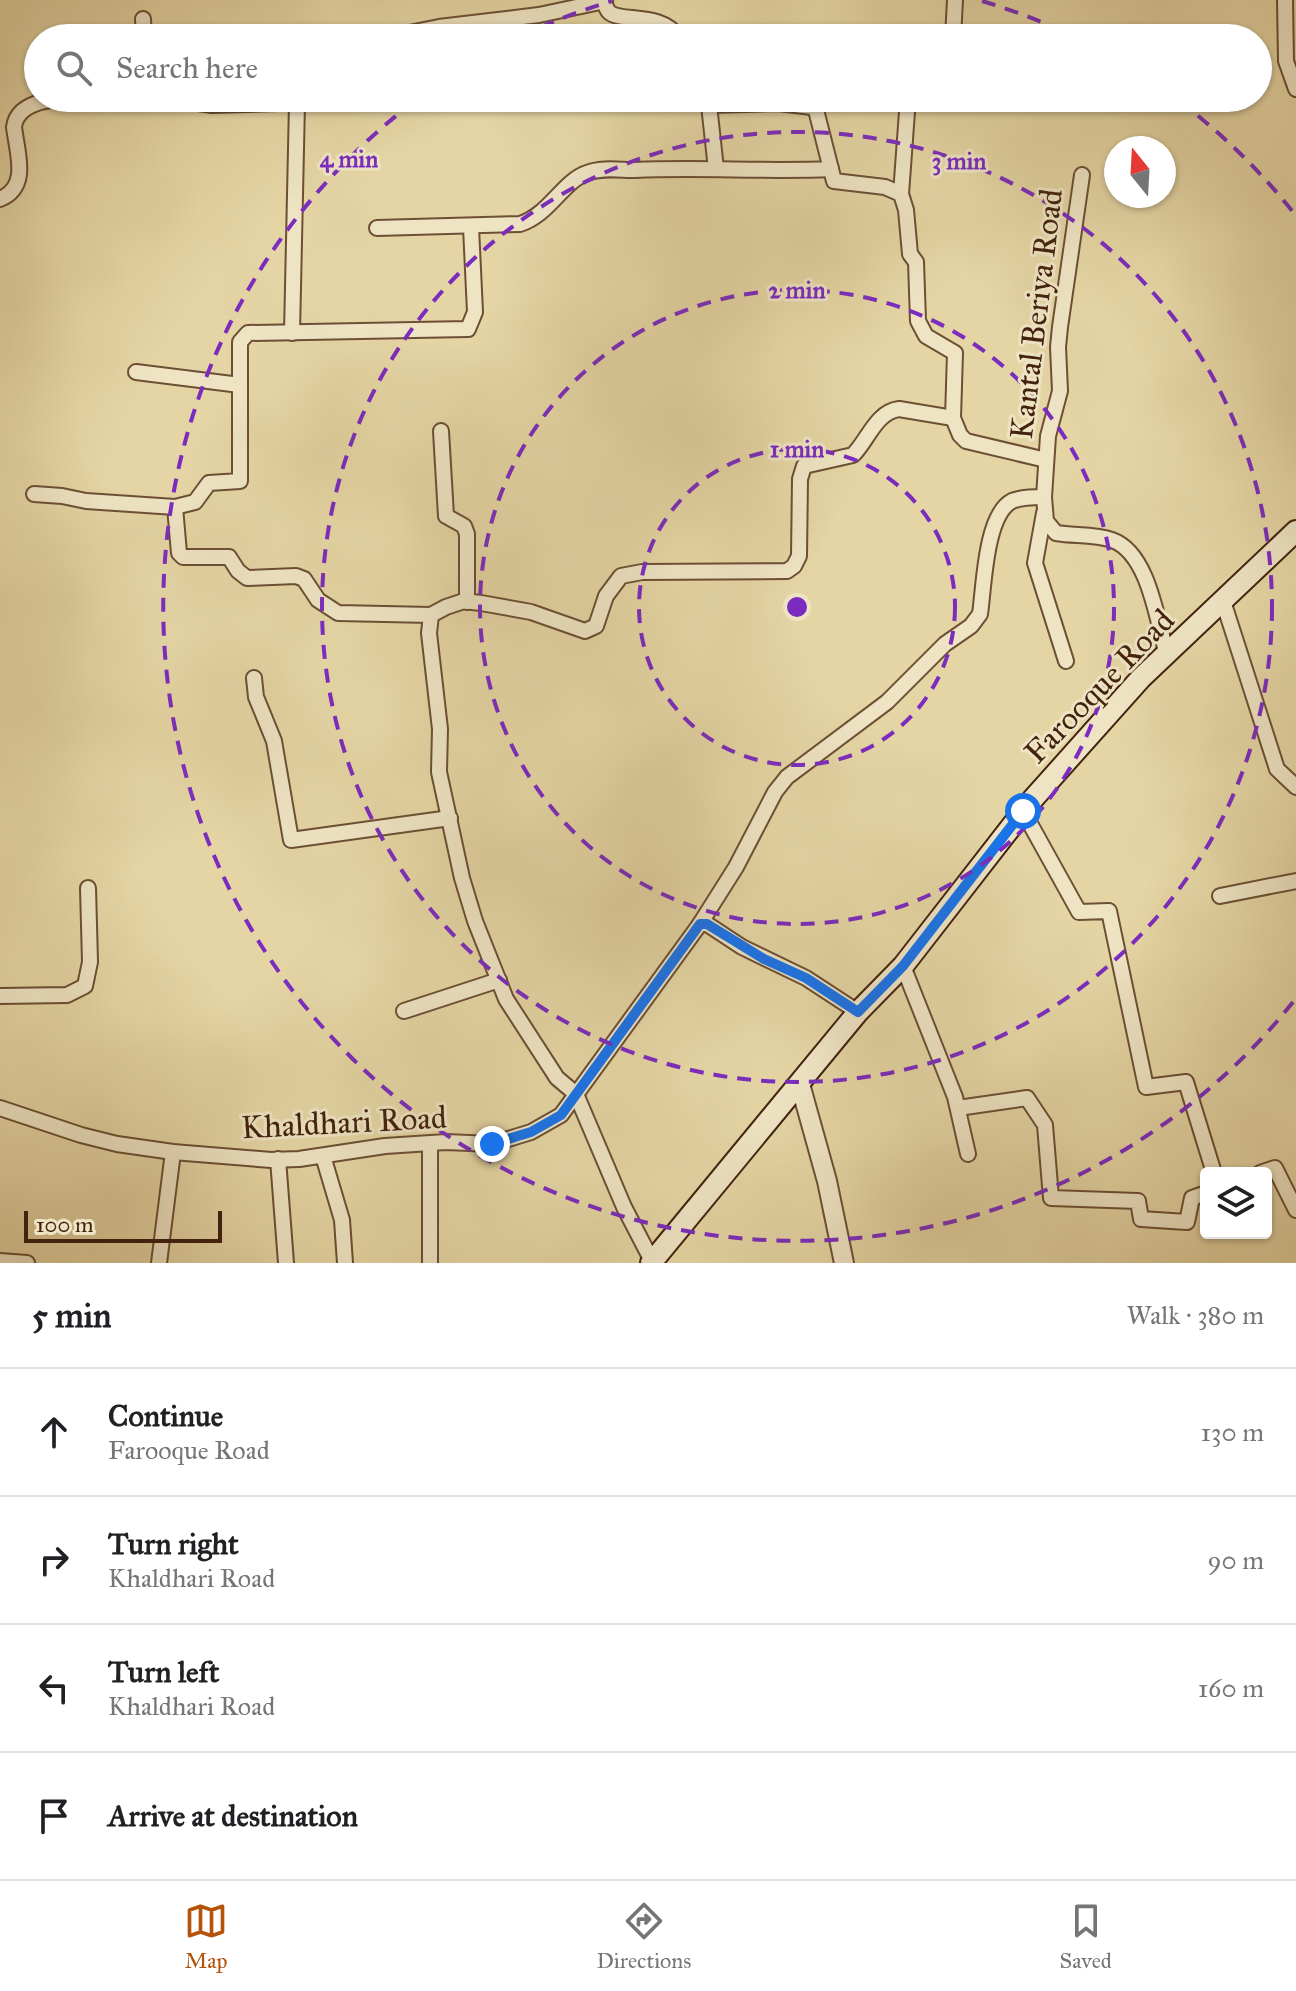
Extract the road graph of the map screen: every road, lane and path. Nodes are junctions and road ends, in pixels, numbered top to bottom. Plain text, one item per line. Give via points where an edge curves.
1 (604, 0) edge
2 (955, 0) edge
3 (1285, 0) edge
4 (143, 19) dead end
5 (143, 24) edge
6 (464, 24) edge
7 (660, 24) edge
8 (954, 24) edge
9 (1296, 89) edge
10 (24, 110) edge
11 (297, 112) edge
12 (706, 112) edge
13 (817, 112) edge
14 (907, 112) edge
15 (716, 169) junction
16 (831, 169) junction
17 (1082, 175) dead end
18 (901, 194) junction
19 (0, 199) edge
20 (471, 227) junction
21 (377, 228) dead end
22 (292, 333) junction
23 (136, 372) dead end
24 (240, 385) junction
25 (953, 418) junction
26 (441, 431) dead end
27 (1046, 460) junction
28 (34, 494) dead end
29 (1044, 497) junction
30 (175, 507) junction
31 (1044, 513) junction
32 (1296, 531) edge
33 (1223, 601) junction
34 (467, 602) junction
35 (431, 615) junction
36 (1167, 655) junction
37 (1066, 661) dead end
38 (254, 678) dead end
39 (1296, 787) edge
40 (1023, 811) junction
41 (450, 818) junction
42 (1296, 881) edge
43 (88, 888) dead end
44 (1220, 896) dead end
45 (700, 924) junction
46 (903, 966) junction
47 (499, 980) junction
48 (0, 996) edge
49 (404, 1011) dead end
50 (858, 1012) junction
51 (800, 1084) junction
52 (576, 1094) junction
53 (0, 1108) edge
54 (958, 1108) junction
55 (430, 1144) junction
56 (173, 1152) junction
57 (968, 1154) dead end
58 (323, 1156) junction
59 (278, 1159) junction
60 (1212, 1167) edge
61 (1272, 1169) edge
62 (1200, 1195) edge
63 (1296, 1210) edge
64 (0, 1261) edge
65 (651, 1262) edge
66 (27, 1263) edge
67 (159, 1263) edge
68 (286, 1263) edge
69 (345, 1263) edge
70 (430, 1263) edge
71 (844, 1263) edge

1 - 6 street
1 - 7 street via 611,14
2 - 8 street
3 - 9 street via 1286,61
4 - 5 street
10 - 19 street via 14,127 18,186
11 - 22 street
12 - 15 street
13 - 16 street
14 - 18 street
15 - 16 street
15 - 20 street via 592,171 577,178 534,219
16 - 18 street via 834,181
17 - 27 street, Kantal Beriya Road via 1060,327 1060,391
18 - 25 street via 910,254 916,262 918,321 926,336 955,353
20 - 21 street
20 - 22 street via 475,312 468,329
22 - 24 street via 248,333 240,342
23 - 24 street
24 - 30 street via 240,481 209,483 195,502
25 - 27 street, Kantal Beriya Road via 966,441
25 - 34 street via 891,410 853,455 804,466 799,556 787,571 621,576 591,631 516,608
26 - 34 street via 446,516 464,526 467,534
27 - 29 street, Kantal Beriya Road
28 - 30 street
29 - 31 street, Kantal Beriya Road
29 - 45 street, Khaldhari Road via 1012,502 999,516 977,621 945,644 867,719 787,777
30 - 35 street via 183,557 229,557 247,578 296,576 338,613
31 - 36 street via 1056,533 1112,540 1133,554
31 - 37 street, Kantal Beriya Road via 1035,563
32 - 33 main road, Farooque Road
33 - 36 main road, Farooque Road
33 - 39 street via 1277,769
34 - 35 street
35 - 41 street via 439,772
36 - 40 main road, Farooque Road
38 - 41 street via 274,741 291,840
40 - 46 main road, Farooque Road
40 - 60 street via 1079,912 1109,911 1146,1087 1186,1082
41 - 47 street via 469,903
42 - 44 street
43 - 48 street via 90,962 85,986 67,995
45 - 50 street via 806,978
45 - 52 street, Khaldhari Road
46 - 50 main road, Farooque Road
46 - 54 street
47 - 49 street
47 - 52 street via 542,1057
50 - 51 main road, Farooque Road
51 - 65 main road, Farooque Road
51 - 71 street
52 - 55 street, Khaldhari Road via 561,1115 531,1132 492,1144
52 - 65 street
53 - 56 street, Khaldhari Road via 81,1135
54 - 57 street
54 - 62 street via 1027,1098 1045,1125 1051,1198 1138,1201 1141,1219 1187,1222 1192,1198
55 - 58 street, Khaldhari Road
55 - 70 street
56 - 59 street, Khaldhari Road
56 - 67 street
58 - 59 street, Khaldhari Road
58 - 69 street via 342,1220
59 - 68 street
61 - 63 street
64 - 66 street

